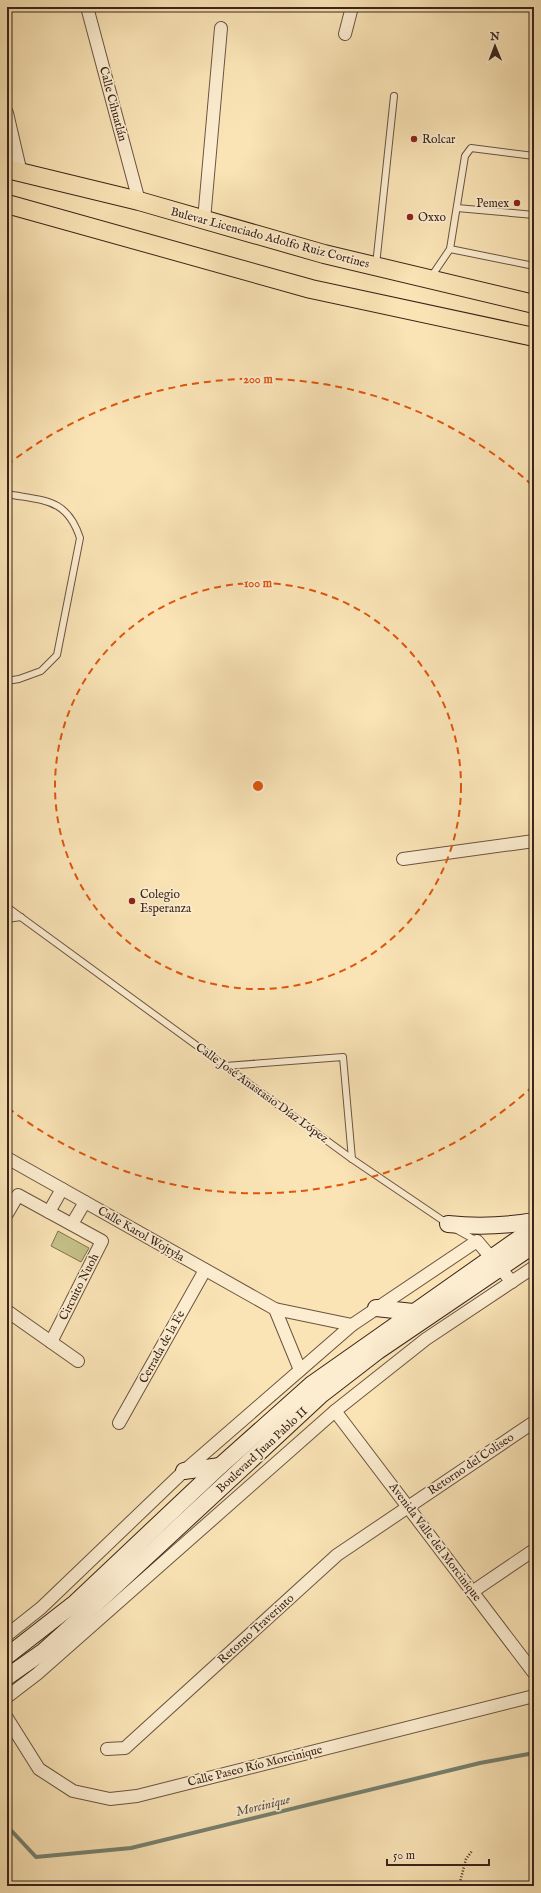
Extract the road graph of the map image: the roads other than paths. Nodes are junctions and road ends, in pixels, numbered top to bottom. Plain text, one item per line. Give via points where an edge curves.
1 (86, 7) edge
2 (352, 7) edge
3 (221, 28) dead end
4 (345, 34) dead end
5 (394, 96) dead end
6 (7, 113) edge
7 (534, 156) edge
8 (14, 171) edge
9 (139, 201) junction
10 (7, 204) edge
11 (457, 208) junction
12 (534, 215) edge
13 (204, 220) junction
14 (450, 250) junction
15 (376, 266) junction
16 (534, 266) edge
17 (429, 280) junction
18 (534, 304) edge
19 (534, 337) edge
20 (7, 494) edge
21 (7, 681) edge
22 (534, 842) edge
23 (403, 859) dead end
24 (7, 907) edge
25 (20, 917) junction
26 (7, 919) edge
27 (225, 1066) junction
28 (7, 1158) edge
29 (352, 1159) junction
30 (62, 1189) junction
31 (84, 1202) junction
32 (49, 1212) junction
33 (7, 1214) edge
34 (534, 1221) edge
35 (72, 1224) junction
36 (448, 1224) junction
37 (534, 1228) edge
38 (477, 1241) junction
39 (534, 1245) edge
40 (496, 1262) junction
41 (534, 1267) edge
42 (205, 1270) junction
43 (512, 1282) junction
44 (376, 1308) junction
45 (275, 1309) junction
46 (7, 1311) edge
47 (413, 1312) junction
48 (352, 1325) junction
49 (51, 1342) junction
50 (78, 1361) dead end
51 (300, 1370) junction
52 (335, 1411) junction
53 (534, 1422) edge
54 (119, 1423) dead end
55 (220, 1466) junction
56 (184, 1471) junction
57 (408, 1507) junction
58 (534, 1550) edge
59 (472, 1592) junction
60 (41, 1608) junction
61 (64, 1612) junction
62 (7, 1635) edge
63 (7, 1656) edge
64 (534, 1674) edge
65 (7, 1677) edge
66 (534, 1696) edge
67 (7, 1697) edge
68 (7, 1718) edge
69 (107, 1749) dead end

1 - 9 street, Calle Cihuatlán
2 - 4 street
3 - 13 street
5 - 15 lane
6 - 8 street
7 - 11 lane via 471,148 465,156
8 - 9 main road, Bulevar Licenciado Adolfo Ruiz Cortines
9 - 13 main road, Bulevar Licenciado Adolfo Ruiz Cortines
10 - 19 main road via 311,289
11 - 12 lane
11 - 14 lane
13 - 15 main road, Bulevar Licenciado Adolfo Ruiz Cortines
14 - 16 lane
14 - 17 lane
15 - 17 main road, Bulevar Licenciado Adolfo Ruiz Cortines
17 - 18 main road, Bulevar Licenciado Adolfo Ruiz Cortines
20 - 21 lane via 53,503 66,512 75,523 80,538 57,655 41,671
22 - 23 street
24 - 25 lane, Calle José Anastasio Díaz López
25 - 26 lane
25 - 27 lane, Calle José Anastasio Díaz López
27 - 29 lane, Calle José Anastasio Díaz López
27 - 29 lane via 343,1057
28 - 30 street, Calle Karol Wojtyła
29 - 36 lane, Calle José Anastasio Díaz López
30 - 31 street, Calle Karol Wojtyła
30 - 32 street
31 - 35 street
31 - 42 street, Calle Karol Wojtyła
32 - 33 street, Circuito Nuoh via 18,1195
32 - 35 street, Circuito Nuoh
34 - 36 main road via 496,1226
35 - 49 street, Circuito Nuoh via 102,1241
36 - 38 lane, Calle José Anastasio Díaz López
37 - 40 main road, Boulevard Juan Pablo II
38 - 40 street, Calle José Anastasio Díaz López
38 - 44 street
39 - 40 main road, Boulevard Juan Pablo II
40 - 43 street, Calle José Anastasio Díaz López
40 - 47 main road, Boulevard Juan Pablo II
40 - 65 main road, Boulevard Juan Pablo II via 321,1395 44,1651
41 - 43 street
42 - 45 street, Calle Karol Wojtyła
42 - 54 street, Cerrada de la Fe
43 - 52 street via 426,1339
44 - 47 main road
44 - 48 street
45 - 48 street, Calle Karol Wojtyła
45 - 51 street
46 - 49 street
47 - 55 main road, Boulevard Juan Pablo II via 312,1384
48 - 51 street
49 - 50 street
51 - 56 street
52 - 57 street, Avenida Valle del Morcinique
52 - 67 street via 38,1674
53 - 57 street, Retorno del Coliseo
55 - 56 main road
55 - 61 main road, Boulevard Juan Pablo II
56 - 60 street
57 - 59 street, Avenida Valle del Morcinique
57 - 69 street, Retorno Traverinto via 337,1555 125,1748
58 - 59 street
59 - 64 street, Avenida Valle del Morcinique
60 - 61 street
60 - 62 street
61 - 63 main road, Boulevard Juan Pablo II
66 - 68 street, Calle Paseo Río Morcinique via 137,1796 110,1799 73,1791 39,1769

